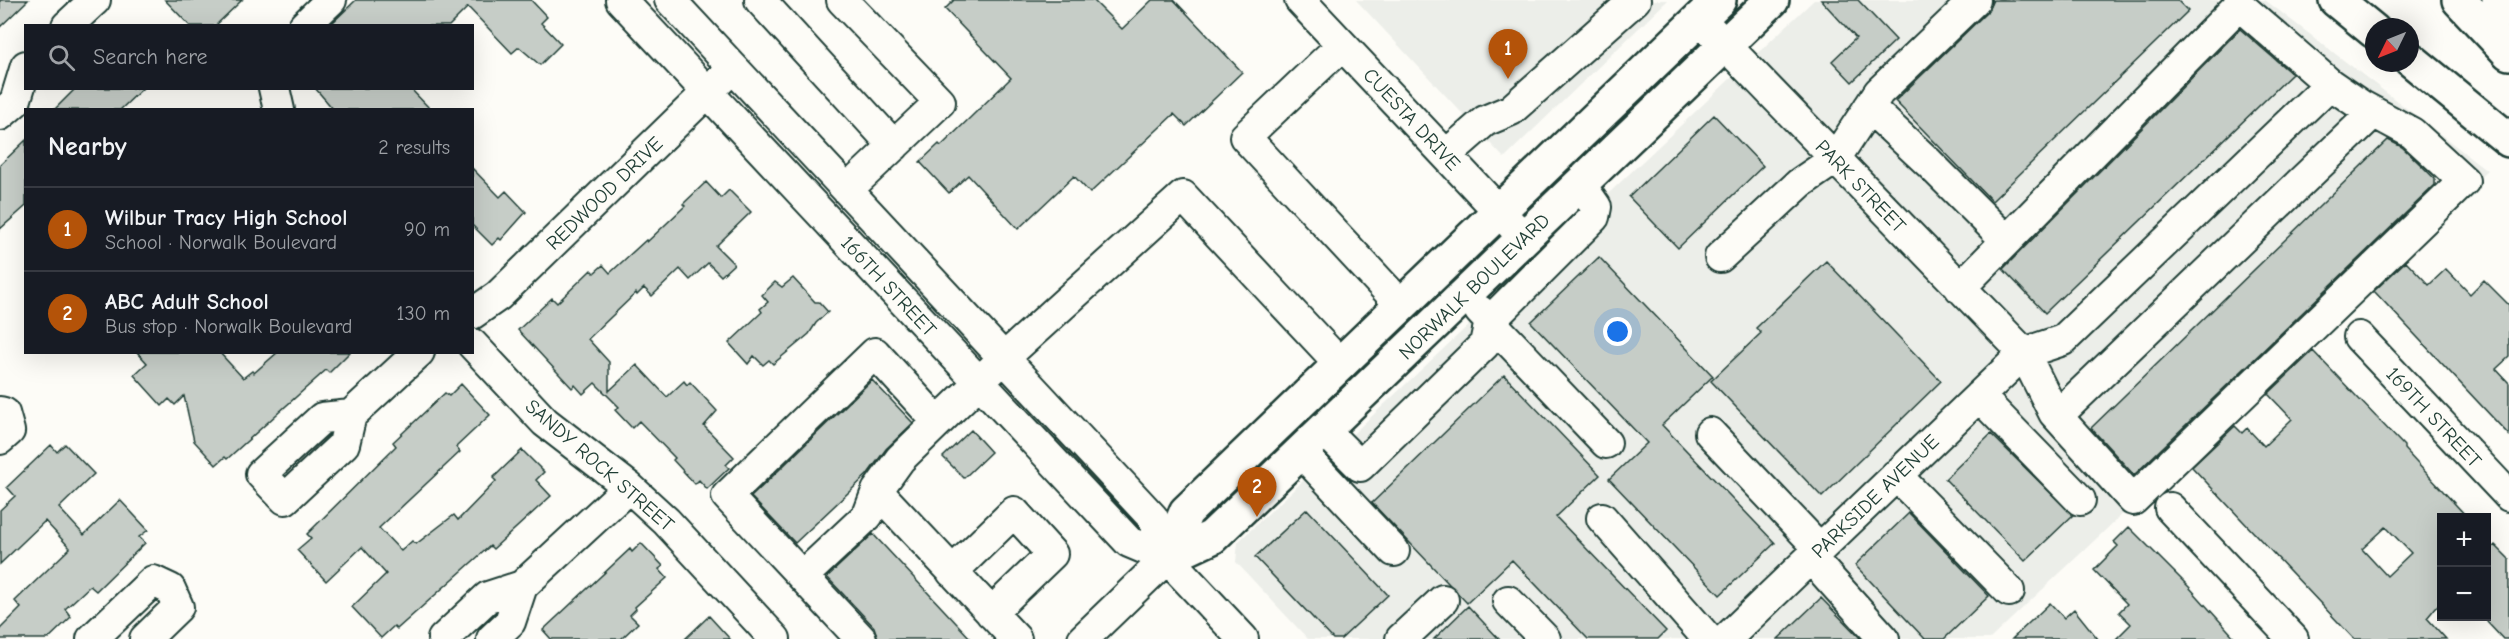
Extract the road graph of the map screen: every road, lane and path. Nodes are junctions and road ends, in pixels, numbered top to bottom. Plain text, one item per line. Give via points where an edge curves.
1 (95, 0) edge
2 (331, 0) edge
3 (621, 0) edge
4 (670, 0) edge
5 (760, 0) edge
6 (842, 0) edge
7 (1300, 0) edge
8 (1772, 0) edge
9 (1976, 0) edge
10 (2336, 0) edge
11 (2459, 0) edge
12 (2499, 0) edge
13 (1622, 4) edge
14 (2220, 7) edge
15 (1709, 9) edge
16 (2509, 11) edge
17 (2365, 23) edge
18 (69, 24) edge
19 (306, 24) edge
20 (1342, 45) junction
21 (1725, 45) junction
22 (2509, 53) edge
23 (24, 62) edge
24 (2419, 66) edge
25 (733, 68) junction
26 (0, 69) edge
27 (24, 73) edge
28 (2330, 84) junction
29 (274, 90) edge
30 (708, 92) junction
31 (1869, 107) junction
32 (279, 108) edge
33 (2373, 112) junction
34 (0, 116) edge
35 (2509, 140) edge
36 (894, 146) junction
37 (1446, 155) junction
38 (1835, 159) junction
39 (1580, 184) junction
40 (848, 190) junction
41 (1499, 212) junction
42 (1524, 238) junction
43 (2006, 240) junction
44 (1720, 257) dead end
45 (1960, 288) junction
46 (1465, 295) junction
47 (1402, 306) junction
48 (474, 313) edge
49 (1490, 321) junction
50 (2359, 337) dead end
51 (474, 346) edge
52 (2024, 353) junction
53 (417, 354) edge
54 (1004, 358) junction
55 (1341, 364) junction
56 (979, 382) junction
57 (1979, 396) junction
58 (0, 412) edge
59 (351, 415) dead end
60 (2057, 416) junction
61 (938, 422) junction
62 (1324, 430) junction
63 (1710, 433) dead end
64 (0, 439) edge
65 (1606, 443) dead end
66 (1301, 452) junction
67 (1896, 475) junction
68 (629, 487) junction
69 (877, 491) junction
70 (2509, 496) edge
71 (2080, 500) dead end
72 (2170, 508) dead end
73 (1602, 518) dead end
74 (1394, 551) dead end
75 (1815, 553) junction
76 (1167, 558) junction
77 (952, 572) junction
78 (802, 576) junction
79 (522, 586) junction
80 (2009, 591) dead end
81 (1443, 600) dead end
82 (1508, 601) dead end
83 (991, 613) junction
84 (92, 639) edge
85 (145, 639) edge
86 (443, 639) edge
87 (492, 639) edge
88 (775, 639) edge
89 (861, 639) edge
90 (1016, 639) edge
91 (1083, 639) edge
92 (1243, 639) edge
93 (1401, 639) edge
94 (1545, 639) edge
95 (1708, 639) edge
96 (1726, 639) edge
97 (1884, 639) edge
98 (2293, 639) edge

1 - 18 street
2 - 19 street
3 - 30 street, 166TH STREET
4 - 25 street, 166TH STREET
5 - 36 street
6 - 36 street via 940,102
7 - 20 street, CUESTA DRIVE
8 - 21 main road, NORWALK BOULEVARD
9 - 31 street via 1879,92
10 - 17 main road
11 - 22 main road
12 - 16 main road
13 - 37 street via 1511,110 1485,121
14 - 28 street via 2239,4
14 - 43 street
15 - 21 street, PARK STREET
15 - 41 main road, NORWALK BOULEVARD
20 - 37 street, CUESTA DRIVE
20 - 47 street via 1240,143
21 - 38 street, PARK STREET
21 - 39 main road, NORWALK BOULEVARD
23 - 26 street
24 - 35 main road
25 - 30 street, REDWOOD DRIVE
25 - 40 street, 166TH STREET
27 - 34 street via 15,102
28 - 33 street
28 - 52 street via 2064,340
29 - 32 street
30 - 48 street, REDWOOD DRIVE via 498,297
30 - 56 street, 166TH STREET
31 - 38 street
31 - 43 street
33 - 60 street
33 - 60 street, PARK STREET via 2412,133 2464,181 2133,500
36 - 40 street
37 - 41 street, CUESTA DRIVE
38 - 44 street via 1800,183
38 - 45 street, PARK STREET
39 - 42 main road, NORWALK BOULEVARD
39 - 49 street via 1596,207 1594,217
40 - 54 street, 166TH STREET
41 - 42 street, CUESTA DRIVE
41 - 47 main road, NORWALK BOULEVARD
42 - 46 main road, NORWALK BOULEVARD
43 - 45 street
45 - 52 street, PARK STREET
46 - 49 street
46 - 62 main road, NORWALK BOULEVARD
47 - 55 main road, NORWALK BOULEVARD
49 - 62 street via 1485,344 1360,466
49 - 65 street
50 - 70 street, 169TH STREET
51 - 68 street, SANDY ROCK STREET via 545,422
52 - 57 street, PARKSIDE AVENUE
52 - 60 street, PARK STREET
53 - 59 street
54 - 55 street via 1186,193
54 - 56 street
54 - 76 street, 166TH STREET via 1153,518
55 - 76 main road, NORWALK BOULEVARD via 1186,512
56 - 61 street
56 - 76 street, 166TH STREET via 1129,542
57 - 67 street, PARKSIDE AVENUE
57 - 71 street
58 - 64 street via 4,413 9,431
61 - 69 street via 900,459
61 - 78 street via 875,353 727,496
62 - 66 main road, NORWALK BOULEVARD
63 - 75 street
66 - 74 street
66 - 76 main road, NORWALK BOULEVARD via 1212,537
67 - 75 street, PARKSIDE AVENUE
67 - 80 street
68 - 79 street
68 - 88 street, SANDY ROCK STREET via 666,520
69 - 77 street
69 - 78 street via 868,515
72 - 98 street
73 - 95 street
75 - 96 street, PARKSIDE AVENUE
75 - 97 street
76 - 91 street, NORWALK BOULEVARD
76 - 92 street, 166TH STREET
77 - 83 street
77 - 83 street via 1014,512 1052,554
78 - 89 street
79 - 86 street via 488,597
79 - 87 street via 510,622
81 - 93 street
82 - 94 street
83 - 90 street
84 - 85 street via 153,581 170,589 178,607

